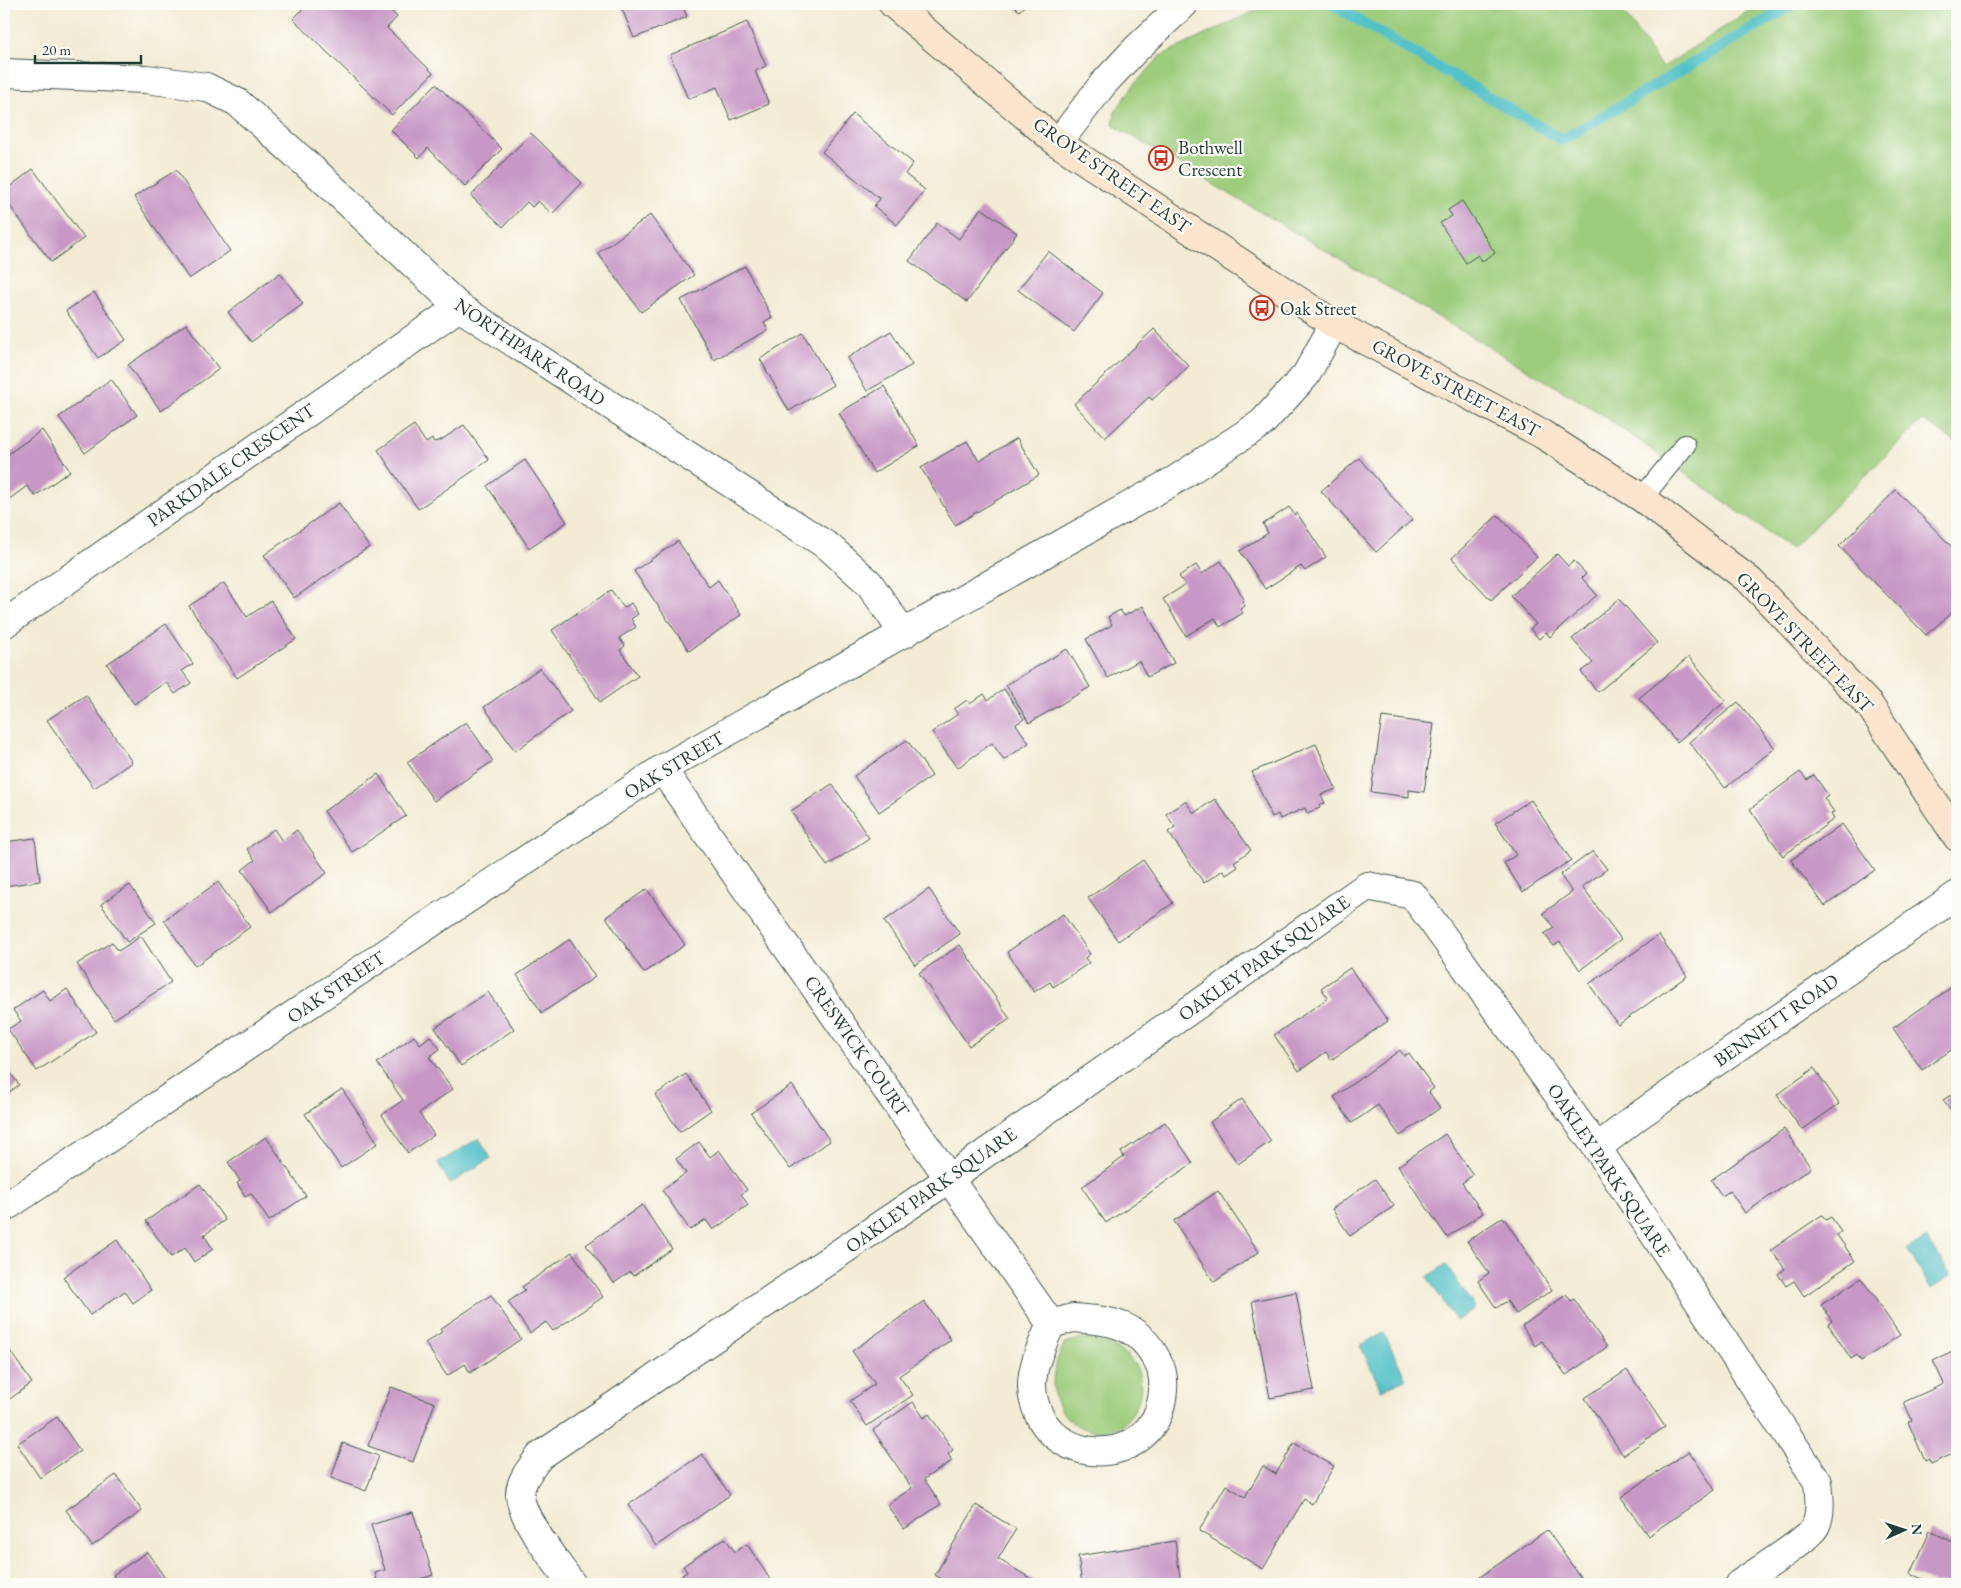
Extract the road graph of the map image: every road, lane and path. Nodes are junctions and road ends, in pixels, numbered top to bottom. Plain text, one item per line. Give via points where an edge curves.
1 (893, 4) edge
2 (1184, 4) edge
3 (4, 73) edge
4 (1058, 143) junction
5 (459, 307) junction
6 (1334, 324) junction
7 (1685, 445) dead end
8 (1642, 498) junction
9 (4, 624) edge
10 (904, 634) junction
11 (662, 769) junction
12 (1957, 837) edge
13 (1957, 894) edge
14 (1597, 1148) junction
15 (950, 1178) junction
16 (4, 1208) edge
17 (1051, 1324) junction
18 (572, 1584) edge
19 (1739, 1584) edge

1 - 4 street, GROVE STREET EAST
2 - 4 street via 1103,84
3 - 5 street, NORTHPARK ROAD via 146,79 206,87 237,102
4 - 6 street, GROVE STREET EAST
5 - 9 street, PARKDALE CRESCENT
5 - 10 street, NORTHPARK ROAD via 829,547 869,583
6 - 8 street, GROVE STREET EAST via 1542,434
6 - 10 street, OAK STREET via 1306,374 1262,423 1175,480
7 - 8 lane
8 - 12 street, GROVE STREET EAST via 1750,581 1866,702
10 - 11 street, OAK STREET
11 - 15 street, CRESWICK COURT
11 - 16 street, OAK STREET
13 - 14 street, BENNETT ROAD via 1638,1116
14 - 15 street, OAKLEY PARK SQUARE via 1413,895 1368,886
14 - 19 street, OAKLEY PARK SQUARE via 1818,1482 1816,1526 1799,1542
15 - 17 street, CRESWICK COURT
15 - 18 street, OAKLEY PARK SQUARE via 540,1456 526,1475 520,1493 524,1509
17 - 17 street via 1035,1366 1032,1386 1035,1406 1045,1425 1059,1440 1077,1449 1098,1452 1118,1449 1137,1440 1151,1425 1160,1407 1164,1386 1161,1366 1152,1348 1137,1333 1119,1324 1073,1318

